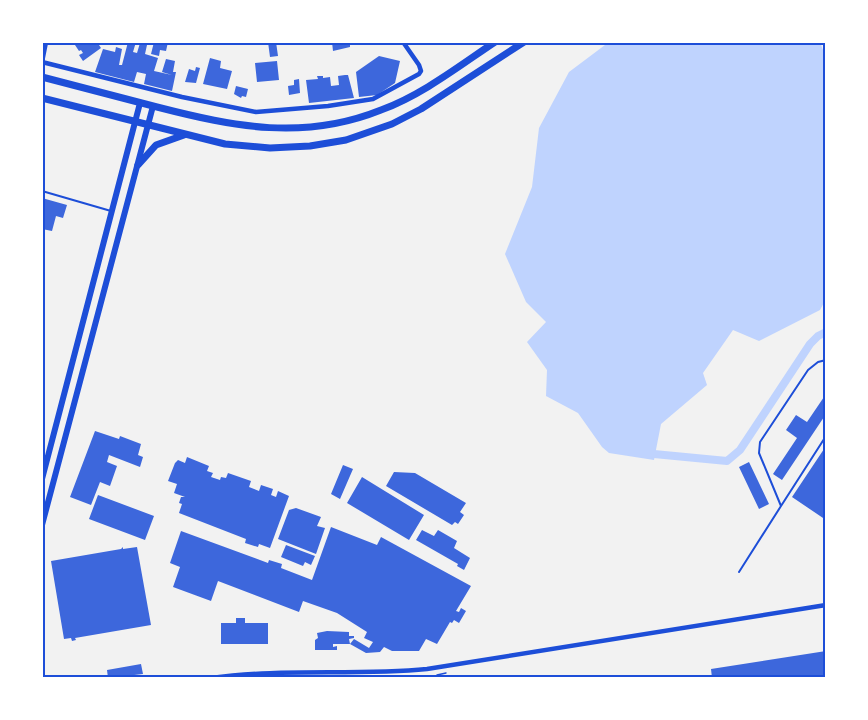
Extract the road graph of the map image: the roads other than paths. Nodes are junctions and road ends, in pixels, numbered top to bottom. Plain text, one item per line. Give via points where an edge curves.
1 (46, 42) edge
2 (403, 42) edge
3 (495, 42) edge
4 (524, 42) edge
5 (42, 62) edge
6 (42, 77) edge
7 (42, 98) edge
8 (140, 103) junction
9 (153, 106) junction
10 (135, 120) junction
11 (149, 123) junction
12 (186, 134) junction
13 (138, 165) junction
14 (42, 192) edge
15 (112, 211) junction
16 (826, 360) edge
17 (826, 436) edge
18 (42, 479) edge
19 (781, 506) junction
20 (42, 525) edge
21 (739, 572) dead end
22 (826, 605) edge
23 (211, 678) edge

1 - 5 street
2 - 5 street via 420,73 373,99 256,112
3 - 9 main road via 381,111 328,125 253,128
4 - 12 main road via 421,109 346,140 262,148
6 - 8 main road
7 - 10 main road
8 - 9 main road
8 - 10 main road
9 - 11 main road
10 - 11 main road
10 - 15 main road
11 - 12 main road
11 - 13 main road
12 - 13 main road via 156,145
13 - 20 main road
14 - 15 lane
15 - 18 main road
16 - 19 lane via 808,370 758,447
17 - 19 lane
19 - 21 lane
22 - 23 street via 427,669 256,673

